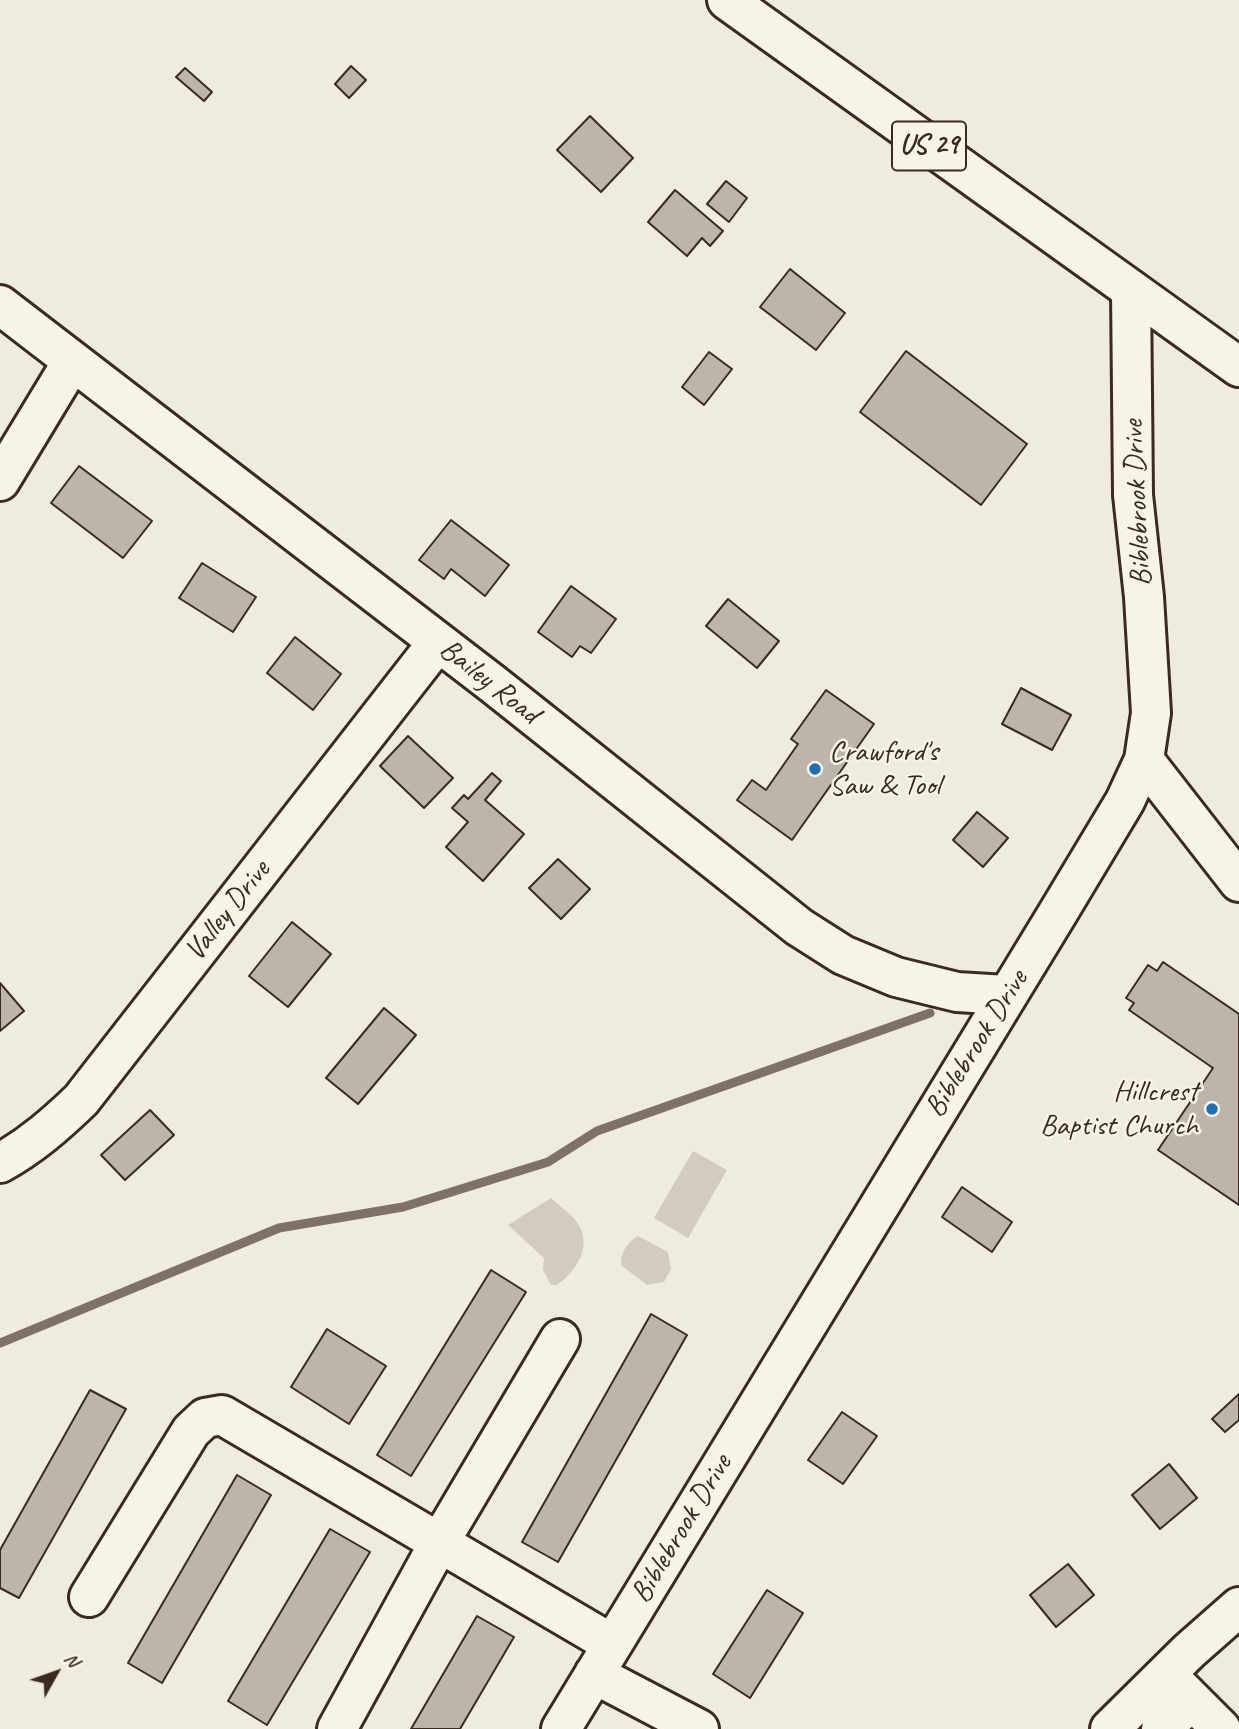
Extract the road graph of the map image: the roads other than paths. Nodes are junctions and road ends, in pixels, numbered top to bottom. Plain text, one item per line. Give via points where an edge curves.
1 (727, 0) edge
2 (1131, 290) junction
3 (0, 306) edge
4 (72, 362) junction
5 (1239, 368) edge
6 (0, 481) edge
7 (438, 642) junction
8 (1144, 760) junction
9 (1239, 882) edge
10 (1006, 995) junction
11 (0, 1163) edge
12 (560, 1339) dead end
13 (439, 1543) junction
14 (89, 1597) dead end
15 (1239, 1607) edge
16 (603, 1659) junction
17 (1166, 1674) junction
18 (1192, 1701) junction
19 (337, 1729) edge
20 (561, 1729) edge
21 (699, 1729) edge
22 (1110, 1729) edge
23 (1161, 1729) edge
24 (1221, 1729) edge

1 - 2 street, US 29
2 - 5 street, US 29
2 - 8 street, Biblebrook Drive via 1133,495 1151,713
3 - 4 street, Bailey Road
4 - 6 street
4 - 7 street, Bailey Road
7 - 10 street, Bailey Road via 799,928 843,955 896,977 957,992
7 - 11 street, Valley Drive via 81,1100 31,1144
8 - 9 street
8 - 10 street, Biblebrook Drive via 1125,801
10 - 16 street, Biblebrook Drive
12 - 13 street
13 - 14 street via 222,1415 205,1418 191,1432
13 - 16 street
13 - 19 street
15 - 17 street
16 - 20 street, Biblebrook Drive
16 - 21 street
17 - 18 street
17 - 22 street
18 - 23 street
18 - 24 street

